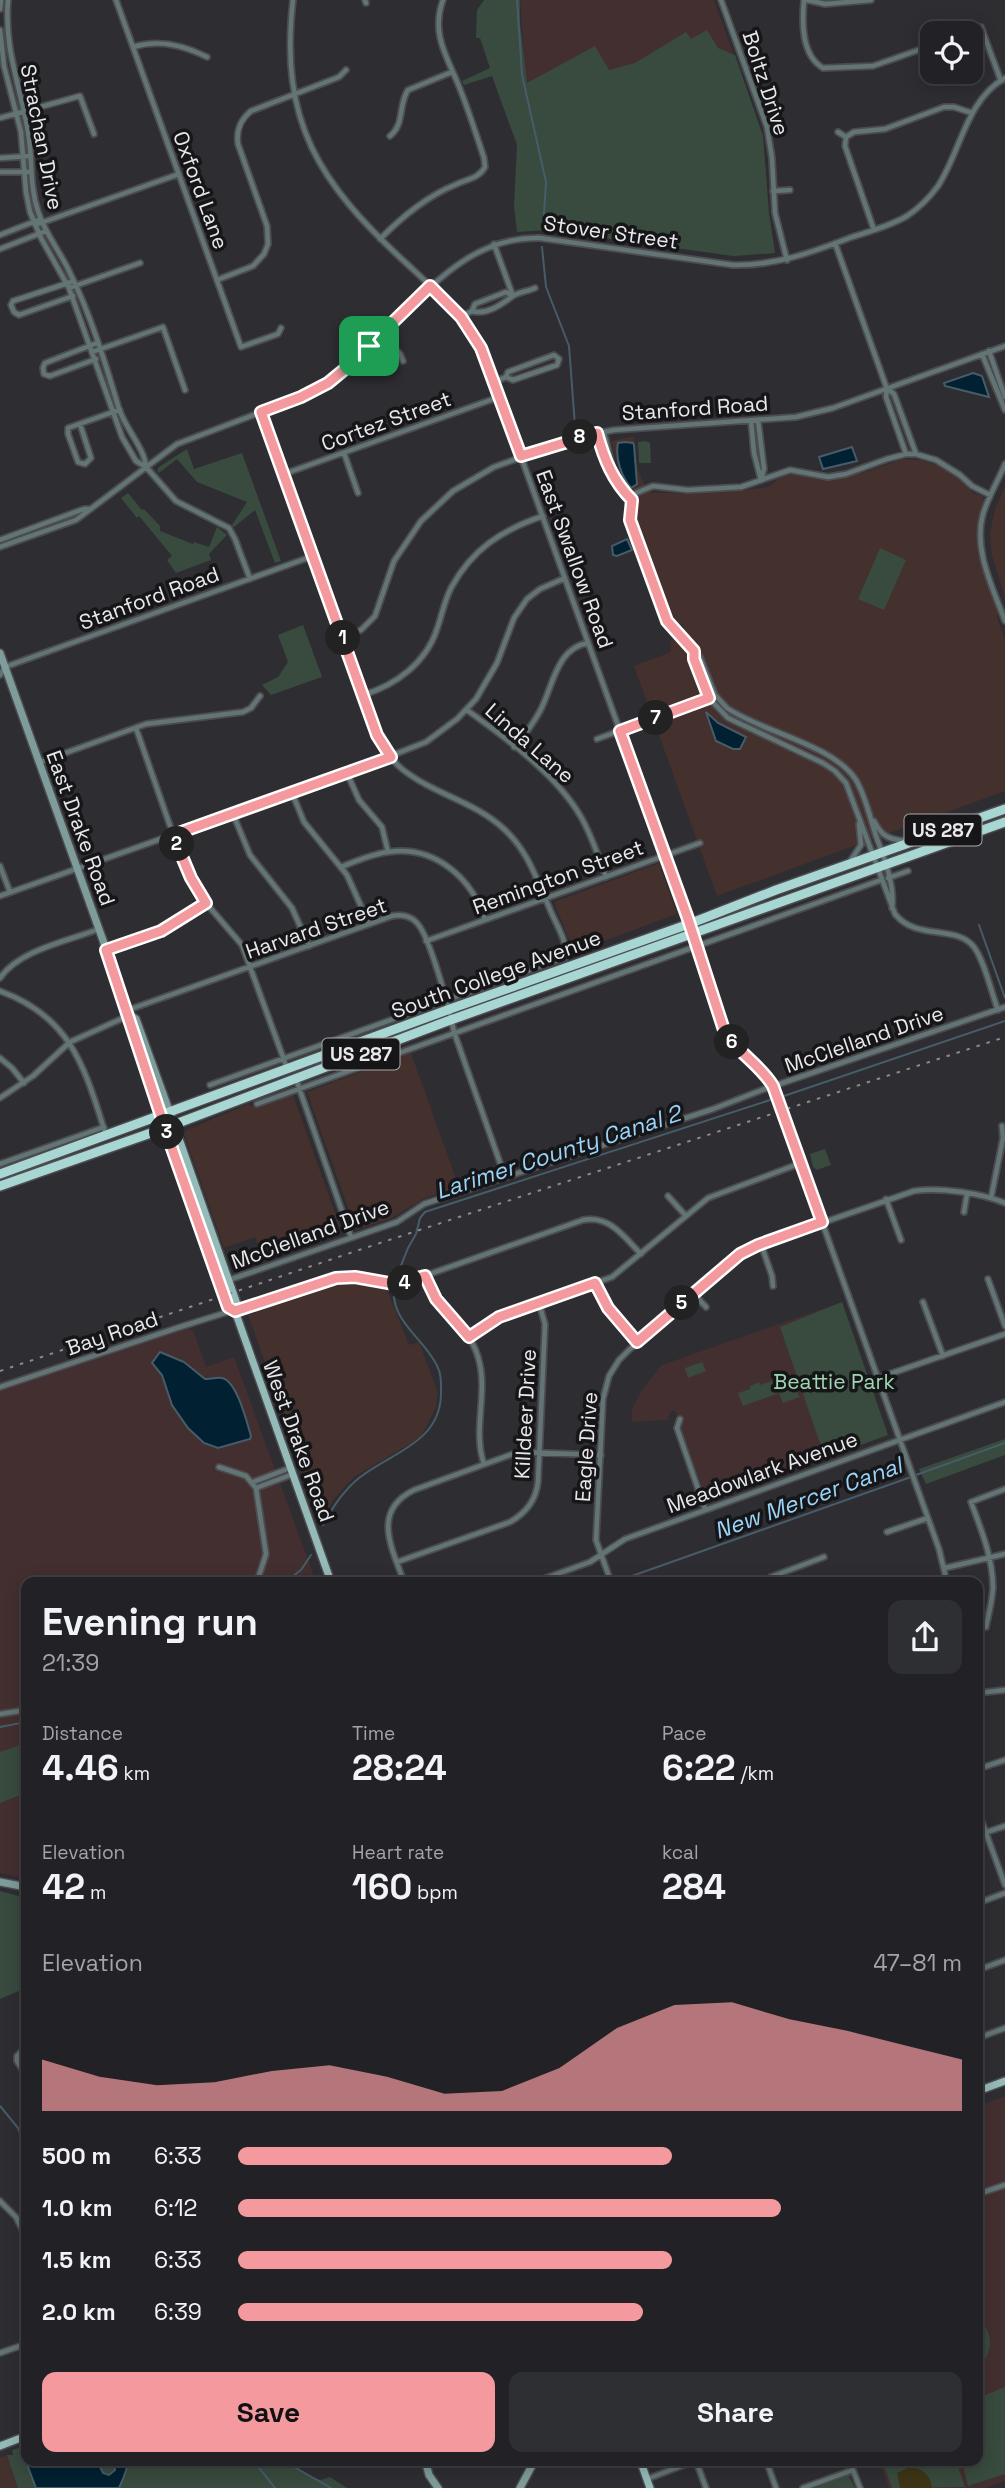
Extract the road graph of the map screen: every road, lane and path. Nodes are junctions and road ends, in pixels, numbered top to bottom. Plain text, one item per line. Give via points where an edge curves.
1 (1, 0) edge
2 (8, 0) edge
3 (116, 0) edge
4 (293, 0) edge
5 (443, 0) edge
6 (721, 0) edge
7 (805, 0) edge
8 (871, 0) edge
9 (0, 9) edge
10 (0, 30) edge
11 (983, 32) edge
12 (133, 47) junction
13 (920, 50) edge
14 (207, 57) dead end
15 (346, 70) dead end
16 (452, 72) junction
17 (1003, 80) edge
18 (294, 95) junction
19 (23, 111) junction
20 (16, 113) junction
21 (972, 113) junction
22 (0, 118) edge
23 (838, 132) dead end
24 (94, 134) dead end
25 (390, 136) dead end
26 (846, 137) junction
27 (24, 156) junction
28 (31, 156) junction
29 (0, 158) edge
30 (24, 171) junction
31 (0, 172) edge
32 (32, 172) junction
33 (179, 174) junction
34 (790, 190) dead end
35 (773, 191) junction
36 (42, 221) junction
37 (35, 224) junction
38 (874, 230) junction
39 (46, 231) junction
40 (40, 234) junction
41 (0, 235) edge
42 (380, 239) junction
43 (835, 243) junction
44 (494, 244) junction
45 (0, 249) edge
46 (787, 260) junction
47 (140, 263) dead end
48 (217, 280) junction
49 (75, 283) junction
50 (68, 285) junction
51 (430, 286) junction
52 (535, 288) dead end
53 (79, 293) junction
54 (72, 296) junction
55 (513, 296) junction
56 (472, 311) junction
57 (461, 317) junction
58 (281, 328) dead end
59 (381, 334) junction
60 (97, 343) junction
61 (90, 346) junction
62 (1005, 346) edge
63 (99, 350) junction
64 (989, 351) junction
65 (92, 352) junction
66 (982, 354) junction
67 (102, 357) junction
68 (95, 360) junction
69 (403, 361) dead end
70 (506, 377) junction
71 (494, 382) junction
72 (887, 389) junction
73 (186, 390) dead end
74 (499, 397) junction
75 (1005, 397) edge
76 (120, 410) junction
77 (1005, 410) edge
78 (113, 412) junction
79 (261, 412) junction
80 (754, 420) junction
81 (80, 424) junction
82 (604, 432) junction
83 (597, 433) junction
84 (345, 453) junction
85 (906, 454) junction
86 (916, 454) junction
87 (521, 456) junction
88 (1005, 464) edge
89 (146, 467) junction
90 (611, 471) junction
91 (284, 474) junction
92 (761, 481) junction
93 (358, 493) dead end
94 (990, 495) junction
95 (632, 500) junction
96 (90, 509) junction
97 (543, 516) junction
98 (0, 540) edge
99 (0, 547) edge
100 (313, 556) junction
101 (565, 578) junction
102 (250, 579) junction
103 (1005, 619) edge
104 (342, 637) junction
105 (589, 643) junction
106 (0, 653) edge
107 (5, 667) junction
108 (0, 675) edge
109 (363, 695) junction
110 (260, 696) dead end
111 (712, 696) junction
112 (467, 710) junction
113 (136, 728) junction
114 (620, 731) junction
115 (597, 740) dead end
116 (514, 747) junction
117 (391, 757) junction
118 (39, 762) junction
119 (347, 773) junction
120 (292, 793) junction
121 (1005, 809) edge
122 (233, 814) junction
123 (859, 816) junction
124 (870, 817) junction
125 (1005, 822) edge
126 (173, 835) junction
127 (910, 842) junction
128 (700, 843) dead end
129 (388, 852) junction
130 (877, 853) junction
131 (665, 856) junction
132 (848, 864) junction
133 (0, 866) edge
134 (881, 866) junction
135 (341, 867) junction
136 (77, 868) junction
137 (908, 871) dead end
138 (606, 877) junction
139 (888, 878) junction
140 (881, 880) junction
141 (9, 892) junction
142 (0, 896) edge
143 (545, 898) junction
144 (206, 903) junction
145 (892, 908) junction
146 (485, 920) junction
147 (369, 924) junction
148 (99, 929) junction
149 (690, 929) junction
150 (426, 941) junction
151 (309, 946) junction
152 (696, 946) junction
153 (106, 950) junction
154 (251, 967) junction
155 (0, 978) edge
156 (0, 991) edge
157 (1005, 1007) edge
158 (450, 1010) junction
159 (998, 1010) junction
160 (129, 1012) junction
161 (454, 1032) junction
162 (70, 1042) junction
163 (328, 1054) junction
164 (0, 1058) edge
165 (285, 1064) junction
166 (296, 1078) junction
167 (23, 1083) junction
168 (211, 1085) dead end
169 (773, 1086) junction
170 (299, 1089) junction
171 (259, 1092) junction
172 (0, 1098) edge
173 (257, 1104) dead end
174 (166, 1115) junction
175 (1002, 1126) dead end
176 (169, 1127) junction
177 (105, 1132) junction
178 (801, 1163) junction
179 (0, 1164) edge
180 (0, 1174) edge
181 (505, 1177) junction
182 (0, 1186) edge
183 (967, 1194) junction
184 (668, 1196) dead end
185 (990, 1198) junction
186 (886, 1199) junction
187 (1005, 1203) edge
188 (198, 1207) junction
189 (964, 1212) dead end
190 (687, 1216) junction
191 (822, 1222) junction
192 (351, 1237) junction
193 (901, 1240) dead end
194 (761, 1244) junction
195 (641, 1254) junction
196 (425, 1276) junction
197 (988, 1279) dead end
198 (229, 1280) junction
199 (220, 1283) junction
200 (595, 1283) junction
201 (773, 1286) dead end
202 (693, 1293) junction
203 (923, 1302) dead end
204 (539, 1303) junction
205 (706, 1307) dead end
206 (235, 1311) junction
207 (1005, 1326) edge
208 (1005, 1334) edge
209 (469, 1337) junction
210 (637, 1342) junction
211 (943, 1356) junction
212 (878, 1378) junction
213 (0, 1387) edge
214 (1005, 1402) edge
215 (680, 1419) dead end
216 (900, 1440) junction
217 (539, 1451) junction
218 (600, 1455) junction
219 (484, 1464) junction
220 (219, 1467) dead end
221 (292, 1471) junction
222 (253, 1482) junction
223 (256, 1488) junction
224 (1005, 1489) edge
225 (705, 1509) junction
226 (928, 1518) junction
227 (887, 1532) dead end
228 (601, 1554) junction
229 (1005, 1554) edge
230 (824, 1557) dead end
231 (989, 1558) junction
232 (397, 1563) junction
233 (945, 1568) junction
234 (259, 1577) edge
235 (329, 1577) edge
236 (402, 1577) edge
237 (549, 1577) edge
238 (609, 1577) edge
239 (771, 1577) edge
240 (946, 1577) edge
241 (986, 1627) dead end
242 (1005, 1690) edge
243 (983, 1692) edge
244 (21, 1711) edge
245 (0, 1714) edge
246 (1005, 1759) edge
247 (983, 1767) edge
248 (983, 1824) edge
249 (1005, 1826) edge
250 (986, 1832) junction
251 (983, 1833) edge
252 (0, 1882) edge
253 (1005, 1885) edge
254 (21, 1886) edge
255 (1005, 1894) edge
256 (983, 1901) edge
257 (1005, 1960) edge
258 (983, 1968) edge
259 (1005, 2028) edge
260 (983, 2036) edge
261 (21, 2052) edge
262 (21, 2068) edge
263 (1005, 2081) edge
264 (983, 2089) edge
265 (1005, 2185) edge
266 (983, 2192) edge
267 (0, 2201) edge
268 (21, 2227) edge
269 (21, 2346) edge
270 (0, 2353) edge
271 (21, 2438) edge
272 (0, 2446) edge
273 (427, 2466) edge
274 (532, 2466) edge
275 (642, 2466) edge
276 (682, 2466) edge
277 (698, 2466) edge
278 (768, 2466) edge
279 (647, 2479) junction
280 (438, 2488) edge
281 (520, 2488) edge
282 (650, 2488) edge
283 (706, 2488) edge
284 (776, 2488) edge
285 (803, 2488) edge
286 (860, 2488) edge

1 - 9 street
2 - 19 street, Strachan Drive via 9,49
3 - 12 street, Oxford Lane
4 - 18 street, East Swallow Road via 289,58
5 - 16 street via 439,40
6 - 35 street, Boltz Drive via 764,116
7 - 8 street via 825,4
7 - 13 street via 803,34 813,59 823,68 873,66
10 - 20 street, Strachan Drive
11 - 17 street
12 - 14 street via 168,44
12 - 33 street, Oxford Lane
15 - 18 street
16 - 25 street via 408,90 398,130
16 - 42 street via 485,167 477,176 417,206
17 - 21 street, Stover Street via 985,93
18 - 42 street, East Swallow Road via 326,174
18 - 48 street via 251,111 238,128 238,144 267,226 268,244 253,266
19 - 20 street
19 - 24 street via 80,96
19 - 28 street, Strachan Drive
20 - 22 street
20 - 27 street, Strachan Drive
21 - 26 street via 944,107 885,129
21 - 38 street, Stover Street via 933,193 909,214
23 - 26 street
26 - 38 street via 845,146
27 - 28 street
27 - 29 street
27 - 30 street, Strachan Drive
28 - 32 street, Strachan Drive
30 - 31 street
30 - 32 street
30 - 37 street, Strachan Drive
32 - 36 street, Strachan Drive
33 - 36 street
33 - 48 street, Oxford Lane
34 - 35 street
35 - 46 street, Boltz Drive
36 - 37 street
36 - 39 street, Strachan Drive
37 - 40 street, Strachan Drive
37 - 41 street
38 - 43 street, Stover Street
39 - 40 street
39 - 49 street, Strachan Drive
40 - 45 street
40 - 50 street, Strachan Drive
42 - 51 street, East Swallow Road
43 - 46 street, Stover Street
43 - 72 street
44 - 46 street, Stover Street via 540,238 733,265
44 - 51 street, Stover Street via 459,262
44 - 55 street
47 - 49 street
48 - 58 street, Oxford Lane via 241,347 278,334
49 - 50 street
49 - 53 street, Strachan Drive
50 - 54 street, Strachan Drive
50 - 54 street via 11,305 19,315
51 - 57 street, East Swallow Road
51 - 59 street, Stover Street
52 - 55 street
53 - 54 street
53 - 60 street, Strachan Drive
54 - 61 street, Strachan Drive
55 - 56 street via 478,313
55 - 56 street via 506,292 475,304
56 - 57 street
57 - 71 street, East Swallow Road via 481,348
59 - 69 street
59 - 79 street, Stover Street via 328,383
60 - 61 street
60 - 63 street, Strachan Drive
61 - 65 street, Strachan Drive
61 - 68 street via 45,363 44,373 50,376
62 - 64 street, Stanford Road
63 - 65 street
63 - 67 street, Strachan Drive
63 - 73 street via 163,327
64 - 66 street, Stanford Road
64 - 75 street
65 - 68 street, Strachan Drive
66 - 72 street, Stanford Road
66 - 77 street
67 - 68 street
67 - 76 street, Strachan Drive
68 - 78 street, Strachan Drive
70 - 70 street via 508,372 554,355 559,359 556,365 513,380
70 - 71 street
71 - 74 street, East Swallow Road
72 - 80 street, Stanford Road via 796,417
72 - 85 street
72 - 86 street via 894,394
74 - 84 street, Cortez Street
74 - 87 street, East Swallow Road
76 - 78 street
76 - 89 street, Strachan Drive via 145,455
78 - 81 street
78 - 89 street, Strachan Drive via 127,448
79 - 89 street, Stover Street via 186,440
79 - 91 street
80 - 82 street, Stanford Road
80 - 92 street via 764,472
81 - 81 street via 91,458 85,464 78,462 68,434 68,428
82 - 83 street, Stanford Road
82 - 90 street
83 - 87 street, Stanford Road
83 - 90 street
84 - 91 street, Cortez Street
84 - 93 street
85 - 86 street
85 - 92 street via 838,476 790,470
86 - 94 street via 949,467
87 - 97 street, East Swallow Road
87 - 104 street, Stanford Road via 473,477 430,511 394,561 375,616 361,630
88 - 94 street
89 - 96 street, Stover Street
89 - 102 street, Strachan Drive via 182,505 229,528
90 - 95 street
91 - 100 street
92 - 95 street via 718,489 653,486 636,493
94 - 103 street via 981,523 982,552
95 - 111 street via 630,520 667,621 700,657
96 - 98 street, Stover Street
96 - 99 street, Stover Street via 76,520
97 - 101 street, East Swallow Road
97 - 109 street via 507,530 476,555 453,585 424,655 400,678
100 - 102 street, Stanford Road
100 - 104 street
101 - 105 street, East Swallow Road
101 - 112 street via 540,589 519,608 491,675
102 - 107 street, Stanford Road
104 - 109 street
105 - 114 street, East Swallow Road
105 - 116 street via 575,647 562,660 541,710
106 - 107 main road, East Drake Road
107 - 108 street
107 - 118 main road, East Drake Road
109 - 117 street via 377,735
110 - 113 street via 243,712 159,721
111 - 114 street
111 - 123 street via 728,718 835,771 849,788
111 - 124 street via 735,714 841,764 858,783
112 - 116 street, Linda Lane
112 - 117 street via 436,736
113 - 118 street
113 - 126 street
114 - 115 street
114 - 131 street, East Swallow Road
116 - 138 street, Linda Lane via 545,772 573,804
117 - 119 street
117 - 143 street via 414,777 476,808 504,829 528,859
118 - 136 main road, East Drake Road
119 - 120 street
119 - 129 street via 359,800 382,827
120 - 122 street
120 - 135 street via 304,822
121 - 127 highway, South College Avenue / US 287
122 - 126 street
122 - 151 street via 250,855 292,908
123 - 130 street
123 - 132 street via 861,845
124 - 127 street via 884,836
124 - 130 street
125 - 134 highway, South College Avenue / US 287
126 - 136 street
126 - 144 street
127 - 130 highway, South College Avenue / US 287
128 - 131 street, Remington Street
129 - 135 street
129 - 146 street via 419,853 445,864 469,886
130 - 132 highway, South College Avenue / US 287
130 - 134 street
130 - 134 street
131 - 138 street, Remington Street
131 - 149 street, East Swallow Road
132 - 149 highway, South College Avenue / US 287
133 - 141 street
134 - 139 street
134 - 140 street
134 - 149 highway, South College Avenue / US 287
135 - 147 street
136 - 141 street
136 - 148 main road, East Drake Road
137 - 139 street
138 - 143 street, Remington Street
139 - 145 street
140 - 145 street
140 - 152 street
141 - 142 street
143 - 146 street, Remington Street
143 - 158 street via 567,949 566,957
144 - 153 street via 161,931
144 - 154 street via 237,938
145 - 159 street via 907,926 960,937 972,945
146 - 150 street, Remington Street
147 - 150 street, Harvard Street via 405,916 417,922
147 - 151 street, Harvard Street
148 - 153 main road, East Drake Road
148 - 155 street via 24,956
149 - 152 street, East Swallow Road
149 - 158 highway, South College Avenue / US 287
150 - 158 street, Harvard Street
151 - 154 street, Harvard Street
152 - 161 street
152 - 169 street, East Swallow Road via 724,1030
153 - 160 main road, East Drake Road
154 - 160 street, Harvard Street
154 - 165 street
156 - 162 street via 38,1011
157 - 159 street, McClelland Drive
158 - 161 street, Harvard Street
158 - 163 highway, South College Avenue / US 287
158 - 165 street
158 - 166 highway, South College Avenue / US 287
159 - 169 street, McClelland Drive
160 - 162 street, Harvard Street
160 - 174 main road, East Drake Road via 136,1019
161 - 170 street
161 - 181 street, Harvard Street
162 - 167 street, Harvard Street
162 - 177 street
163 - 165 highway, South College Avenue / US 287
163 - 166 highway via 326,1060 298,1072
164 - 167 street
165 - 168 street
165 - 171 highway via 285,1076 263,1085
165 - 174 highway, South College Avenue / US 287
166 - 170 street
166 - 171 highway, South College Avenue / US 287
167 - 172 street, Harvard Street
169 - 178 street
169 - 181 street, McClelland Drive
170 - 173 street
170 - 192 street
171 - 176 highway, South College Avenue / US 287
174 - 176 main road, East Drake Road
174 - 177 highway, South College Avenue / US 287
175 - 185 street
176 - 182 highway, South College Avenue / US 287
176 - 188 main road, West Drake Road
176 - 188 main road, West Drake Road via 185,1184
177 - 179 street
177 - 180 highway, South College Avenue / US 287
178 - 190 street via 717,1194
178 - 191 street
181 - 192 street, McClelland Drive via 424,1204 397,1222
183 - 185 street, Eagle Drive
183 - 186 street, Eagle Drive via 914,1191
183 - 189 street
184 - 190 street
185 - 187 street, Eagle Drive
186 - 191 street, Eagle Drive
186 - 193 street
188 - 198 main road, West Drake Road
188 - 199 main road, West Drake Road
190 - 195 street
191 - 194 street, Eagle Drive
191 - 212 street
192 - 198 street, McClelland Drive
194 - 201 street
194 - 202 street, Eagle Drive via 732,1260
195 - 196 street, Bay Road via 610,1223 589,1219
195 - 200 street via 618,1273
196 - 206 street, Bay Road via 394,1284 336,1278
196 - 209 street via 436,1299
197 - 207 street
198 - 199 street, McClelland Drive
198 - 206 main road, West Drake Road
199 - 206 main road, West Drake Road via 228,1307
200 - 204 street
200 - 210 street via 608,1308
202 - 205 street
202 - 210 street, Eagle Drive
203 - 211 street
204 - 209 street via 492,1320
204 - 217 street, Killdeer Drive via 545,1324
206 - 213 street, Bay Road
206 - 221 main road, West Drake Road
208 - 211 street
209 - 219 street via 481,1369 478,1435
210 - 218 street, Eagle Drive via 619,1360 607,1384
211 - 212 street
212 - 216 street
214 - 216 street, Meadowlark Avenue
215 - 225 street via 677,1428
216 - 225 street, Meadowlark Avenue
216 - 226 street
217 - 218 street
217 - 219 street via 518,1452
217 - 232 street, Killdeer Drive via 537,1488 521,1515
218 - 228 street, Eagle Drive via 596,1540
219 - 232 street via 414,1489 399,1499 387,1524
220 - 222 street
221 - 222 street
221 - 223 street
221 - 235 main road, West Drake Road
222 - 223 street
223 - 234 street via 266,1554
224 - 231 street via 971,1502
225 - 228 street, Meadowlark Avenue via 625,1539
226 - 227 street
226 - 233 street
228 - 237 street, Meadowlark Avenue
228 - 238 street, Eagle Drive
229 - 231 street
230 - 239 street
231 - 233 street
231 - 241 street via 993,1587
232 - 236 street
233 - 240 street
242 - 243 street
244 - 245 street
246 - 247 street
248 - 250 street
249 - 250 street
250 - 251 street
250 - 253 street
252 - 254 main road
255 - 256 street
257 - 258 street
259 - 260 street
261 - 262 street via 17,2056
263 - 264 main road
265 - 266 street
267 - 268 street
269 - 270 street
271 - 272 main road
273 - 280 main road
274 - 281 main road
275 - 279 main road
276 - 279 street
277 - 283 street
278 - 284 street
279 - 282 main road
285 - 286 street via 853,2470

